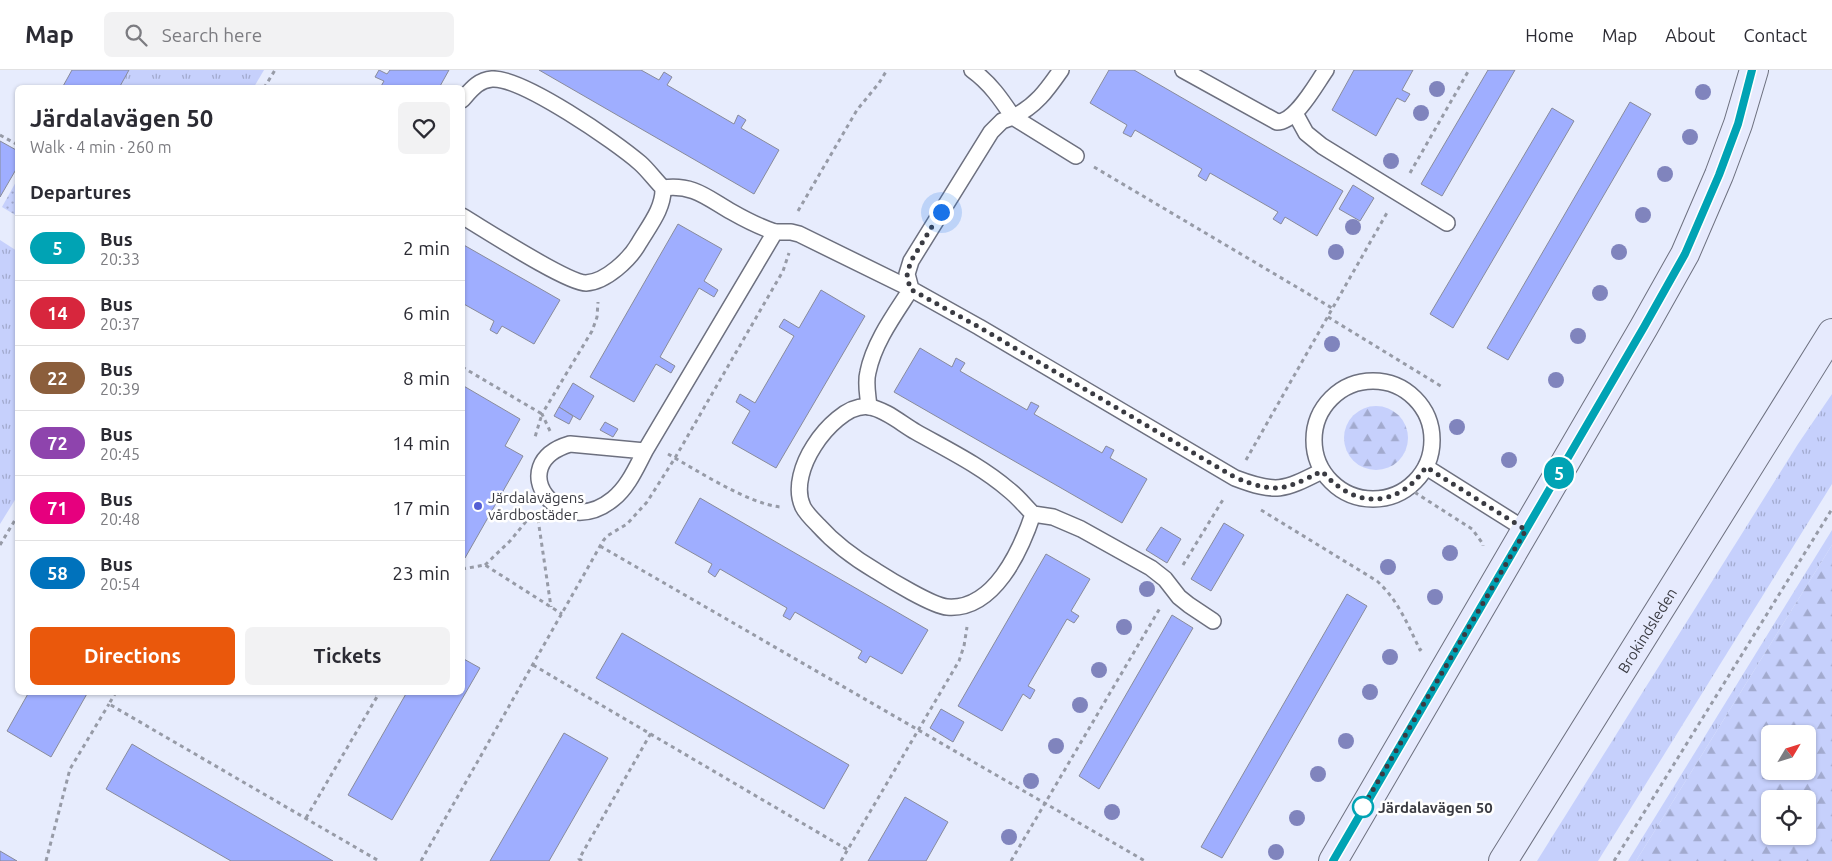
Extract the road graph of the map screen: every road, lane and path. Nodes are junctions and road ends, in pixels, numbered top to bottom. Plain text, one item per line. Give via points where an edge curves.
1 (275, 70) edge
2 (972, 70) edge
3 (1061, 70) edge
4 (1184, 70) edge
5 (1326, 70) edge
6 (1752, 72) edge
7 (266, 85) edge
8 (465, 97) edge
9 (1295, 113) junction
10 (1013, 117) junction
11 (0, 135) edge
12 (15, 143) edge
13 (1076, 156) joint
14 (663, 188) junction
15 (465, 218) edge
16 (1447, 223) dead end
17 (775, 232) junction
18 (597, 281) junction
19 (910, 289) junction
20 (1332, 308) dead end
21 (1328, 317) dead end
22 (1832, 333) edge
23 (1832, 344) edge
24 (465, 369) edge
25 (1444, 388) dead end
26 (1791, 398) junction
27 (869, 406) junction
28 (542, 414) junction
29 (558, 447) junction
30 (648, 447) junction
31 (1426, 467) junction
32 (1322, 471) junction
33 (1408, 488) junction
34 (546, 498) junction
35 (803, 507) junction
36 (1257, 508) dead end
37 (1832, 509) edge
38 (1033, 514) junction
39 (15, 520) edge
40 (1526, 530) junction
41 (0, 545) edge
42 (600, 546) dead end
43 (1482, 551) dead end
44 (465, 568) edge
45 (966, 605) junction
46 (551, 607) junction
47 (562, 614) dead end
48 (1213, 621) dead end
49 (1424, 644) dead end
50 (533, 665) dead end
51 (114, 695) edge
52 (378, 695) edge
53 (109, 704) junction
54 (917, 730) junction
55 (651, 733) junction
56 (306, 818) junction
57 (848, 850) junction
58 (580, 860) edge
59 (46, 861) edge
60 (379, 861) edge
61 (842, 861) edge
62 (1145, 861) edge
63 (1333, 861) edge
64 (1503, 861) edge
65 (1614, 861) edge

1 - 7 path
2 - 10 lane via 999,96
3 - 10 lane via 1036,103
4 - 9 lane via 1277,122
5 - 9 lane
6 - 40 street via 1738,124 1685,254
8 - 14 lane via 480,81 492,79 515,83 605,135 641,164
9 - 16 lane via 1306,133 1322,146
10 - 13 lane
10 - 19 lane via 1002,121 990,132 911,261 907,274
11 - 12 path
13 - 20 path
14 - 17 lane via 693,189 758,226
14 - 18 lane via 659,209 638,246 629,258
15 - 18 lane via 575,281
17 - 19 lane via 799,234
17 - 30 lane
18 - 28 path via 597,317 592,332
19 - 27 lane via 872,356 866,386
19 - 32 lane via 1236,478 1265,487 1285,488
21 - 25 path
22 - 26 street, Brokindsleden
23 - 26 street, Brokindsleden
24 - 28 path
26 - 64 street, Brokindsleden
27 - 35 lane via 841,415 820,436 800,478
27 - 38 lane via 993,477
28 - 29 path
29 - 30 lane via 570,444
29 - 34 lane via 542,462 538,474
30 - 34 lane via 625,487 597,509 570,512
30 - 35 path via 756,500 777,507
31 - 32 lane via 1433,433 1420,402 1393,383 1376,380 1345,388 1322,410 1314,440
31 - 33 lane
31 - 40 lane
32 - 33 lane via 1333,483 1361,498 1385,498
33 - 43 path via 1472,529 1483,544
34 - 46 path via 536,508
35 - 45 lane via 831,539 857,560 945,607
36 - 49 path via 1377,581 1397,602 1420,650
37 - 65 path
38 - 45 lane via 1024,542 1001,578 987,593
38 - 48 lane via 1053,517 1081,529 1151,568 1189,605
39 - 41 path
40 - 63 street
42 - 54 path
44 - 46 path via 484,565
45 - 54 path via 967,632 959,661
46 - 47 path
50 - 55 path
51 - 53 path
52 - 56 path
53 - 56 path
53 - 59 path via 70,769
54 - 57 path
54 - 62 path
55 - 57 path
55 - 58 path
56 - 60 path
57 - 61 path

